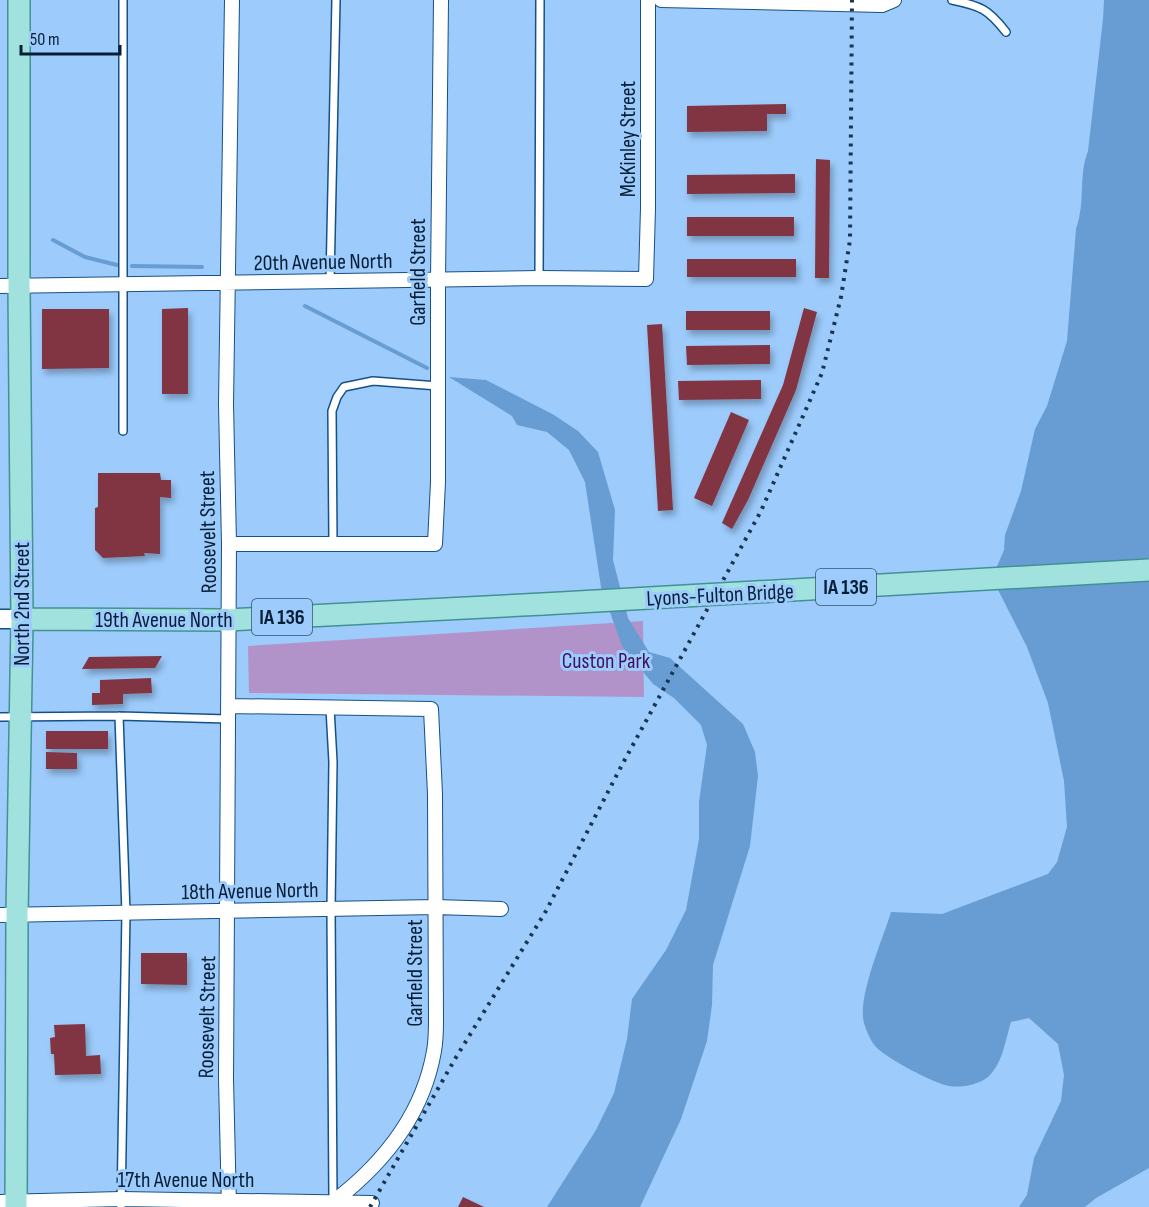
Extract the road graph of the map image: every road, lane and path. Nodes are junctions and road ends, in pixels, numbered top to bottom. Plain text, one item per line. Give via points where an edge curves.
1 (19, 0) edge
2 (123, 0) edge
3 (232, 0) edge
4 (336, 0) edge
5 (441, 0) edge
6 (540, 0) edge
7 (648, 0) edge
8 (662, 0) edge
9 (894, 0) edge
10 (952, 0) edge
11 (1006, 33) dead end
12 (539, 278) junction
13 (646, 279) joint
14 (330, 281) junction
15 (438, 281) junction
16 (228, 283) junction
17 (124, 285) junction
18 (9, 286) edge
19 (438, 386) junction
20 (123, 431) dead end
21 (333, 543) junction
22 (229, 544) junction
23 (1149, 570) edge
24 (543, 604) joint
25 (0, 619) edge
26 (22, 619) junction
27 (228, 620) junction
28 (330, 708) junction
29 (228, 712) junction
30 (119, 716) junction
31 (10, 717) edge
32 (435, 907) junction
33 (331, 909) junction
34 (501, 909) dead end
35 (228, 911) junction
36 (126, 913) junction
37 (9, 915) edge
38 (333, 1202) junction
39 (122, 1203) edge
40 (11, 1204) edge
41 (229, 1204) edge
42 (377, 1205) edge

1 - 18 main road, North 2nd Street
2 - 17 lane
3 - 16 street, Roosevelt Street
4 - 14 lane
5 - 15 street, Garfield Street
6 - 12 lane
7 - 13 street, McKinley Street
8 - 9 street via 882,5
10 - 11 lane via 974,4 992,14
12 - 13 street, 20th Avenue North
12 - 15 street, 20th Avenue North
14 - 15 street, 20th Avenue North
14 - 16 street, 20th Avenue North
15 - 19 street, Garfield Street
16 - 17 street, 20th Avenue North
16 - 22 street, Roosevelt Street
17 - 18 street, 20th Avenue North
17 - 20 lane
18 - 26 main road, North 2nd Street
19 - 21 lane via 373,381 344,387 332,411
19 - 21 street, Garfield Street via 435,544
21 - 22 street
22 - 27 street, Roosevelt Street
23 - 24 main road, Lyons-Fulton Bridge / IA 136, bridge
24 - 27 main road, 19th Avenue North / IA 136
25 - 26 main road, 19th Avenue North
26 - 27 main road, 19th Avenue North / IA 136
26 - 31 main road, North 2nd Street
27 - 29 street, Roosevelt Street
28 - 29 street
28 - 32 street, Garfield Street via 431,709
28 - 33 lane
29 - 30 lane
29 - 35 street, Roosevelt Street
30 - 31 lane
30 - 36 lane
31 - 37 main road, North 2nd Street
32 - 33 street, 18th Avenue North
32 - 34 street, 18th Avenue North
32 - 38 street, Garfield Street via 436,1019 426,1084 408,1122 384,1156 360,1182
33 - 35 street, 18th Avenue North
33 - 38 lane
35 - 36 street, 18th Avenue North
35 - 41 street, Roosevelt Street
36 - 37 street, 18th Avenue North
36 - 39 lane
37 - 40 main road, North 2nd Street
38 - 41 street, 17th Avenue North
38 - 42 street, 17th Avenue North
39 - 40 street, 17th Avenue North
39 - 41 street, 17th Avenue North

